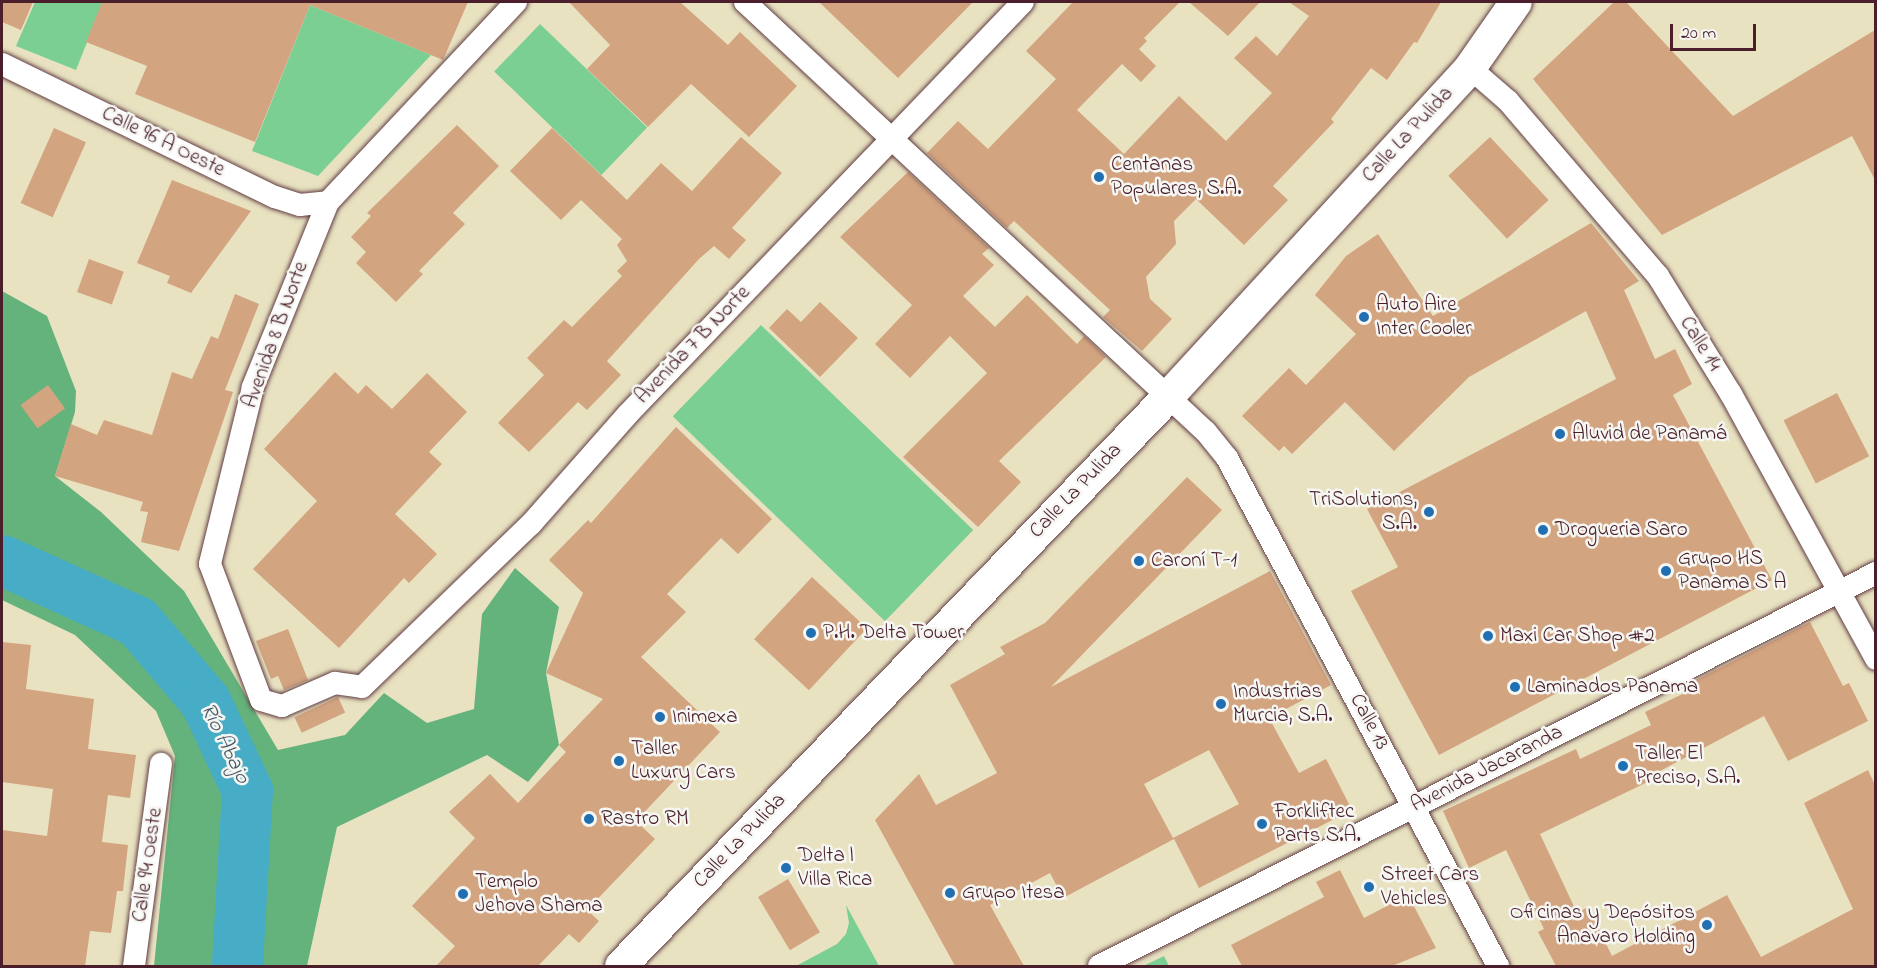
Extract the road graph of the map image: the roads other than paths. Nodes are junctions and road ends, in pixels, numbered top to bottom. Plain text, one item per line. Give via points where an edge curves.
1 (516, 2) edge
2 (745, 2) edge
3 (1023, 2) edge
4 (1516, 2) edge
5 (2, 64) edge
6 (1470, 68) junction
7 (890, 139) junction
8 (328, 202) junction
9 (1167, 398) junction
10 (1875, 573) edge
11 (1839, 592) junction
12 (1875, 659) edge
13 (362, 687) joint
14 (161, 764) dead end
15 (1414, 805) junction
16 (134, 966) edge
17 (621, 966) edge
18 (1099, 966) edge
19 (1498, 966) edge

1 - 8 street, Avenida 8 B Norte
2 - 7 street, Calle 13
3 - 7 street, Avenida 7 B Norte
4 - 6 main road, Calle La Pulida
5 - 8 street, Calle 96 A Oeste via 275,197 300,205
6 - 9 main road, Calle La Pulida
6 - 11 street, Calle 14 via 1508,101 1658,276 1731,394
7 - 9 street, Calle 13
7 - 13 street, Avenida 7 B Norte via 627,415 531,524
8 - 13 street, Avenida 8 B Norte via 253,387 210,564 261,700 282,706 335,683
9 - 15 street, Calle 13 via 1206,432 1227,458
9 - 17 main road, Calle La Pulida
10 - 11 street, Avenida Jacaranda
11 - 12 street, Calle 14
11 - 15 street, Avenida Jacaranda
14 - 16 street, Calle 94 Oeste
15 - 18 street, Avenida Jacaranda
15 - 19 street, Calle 13

